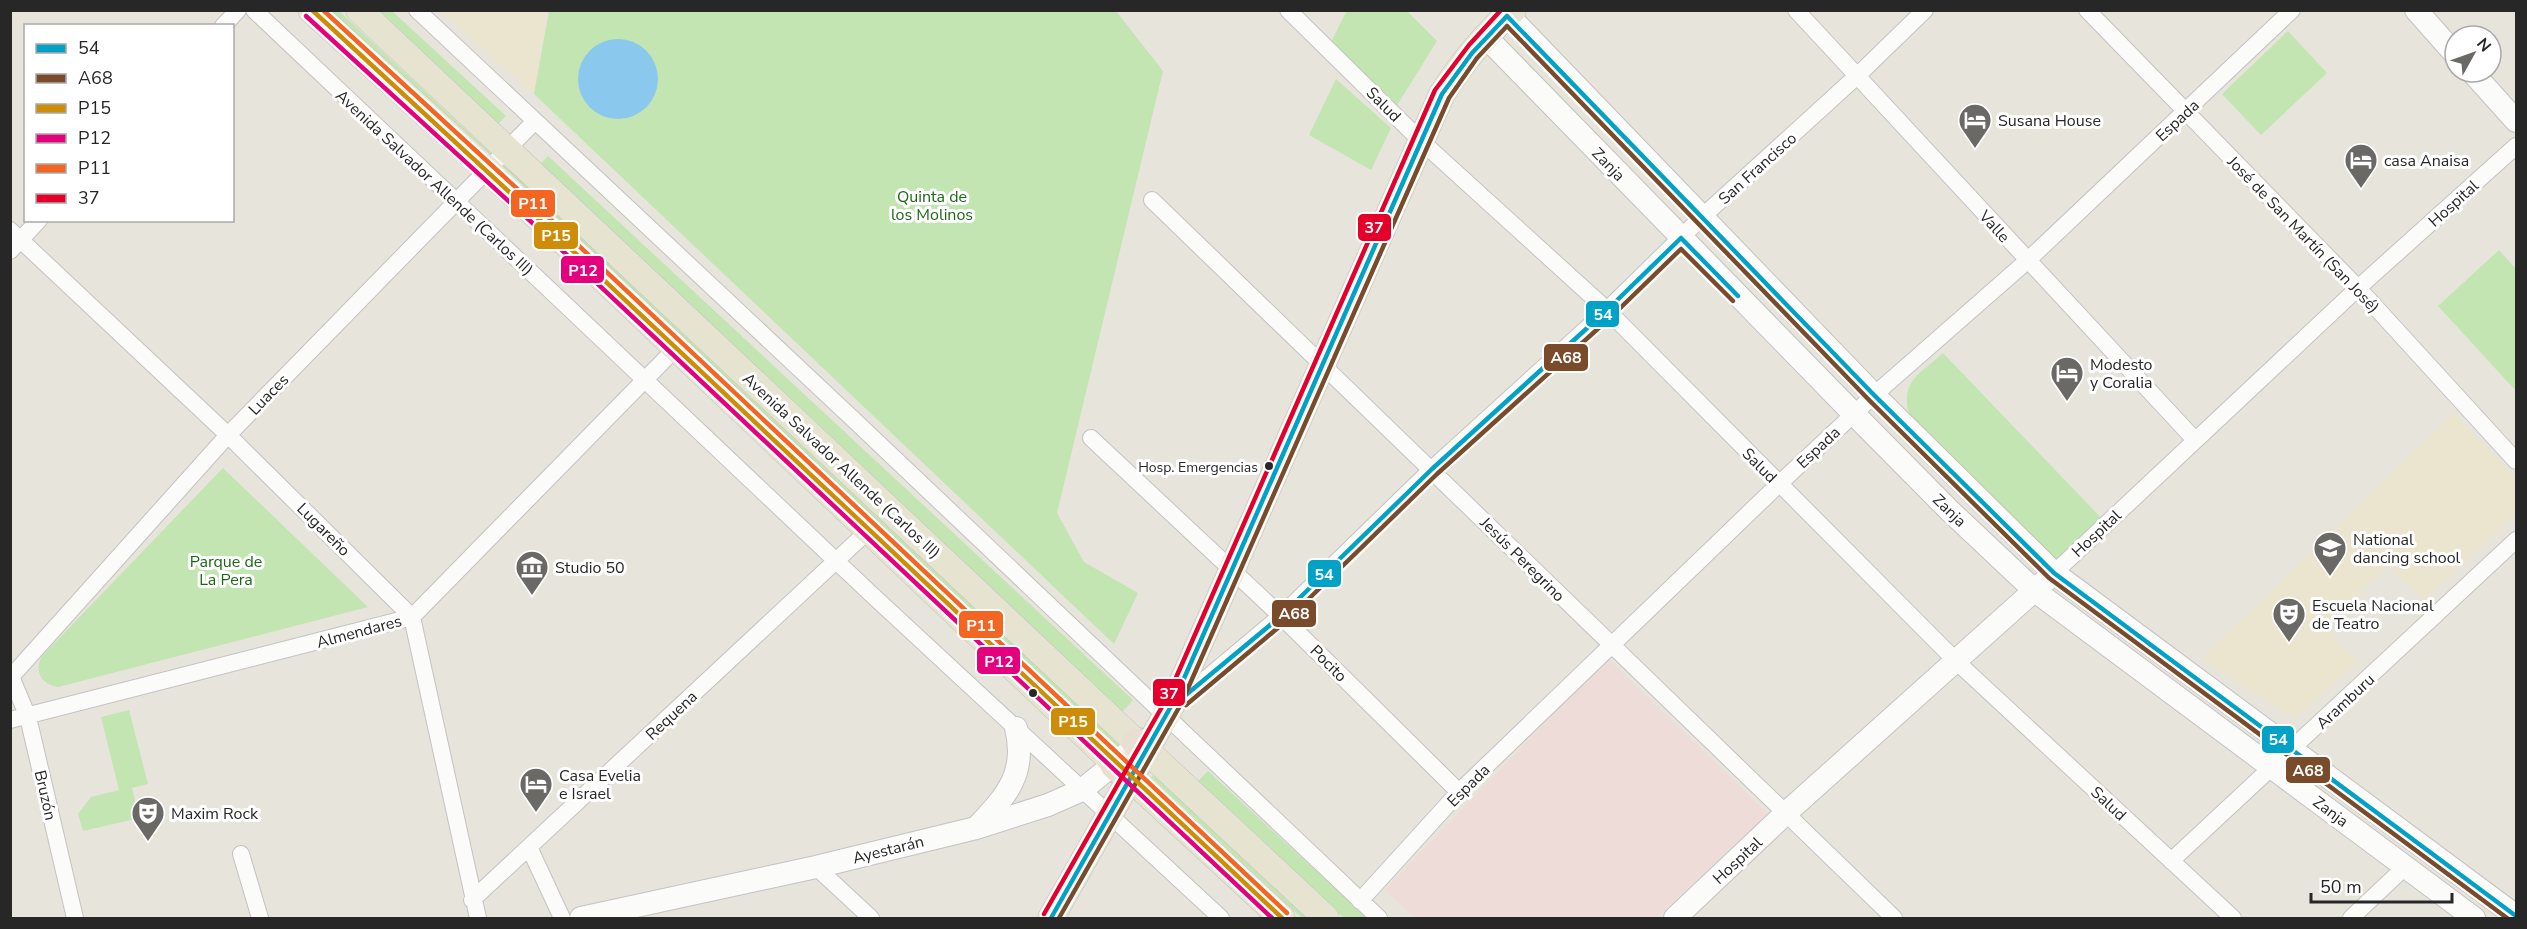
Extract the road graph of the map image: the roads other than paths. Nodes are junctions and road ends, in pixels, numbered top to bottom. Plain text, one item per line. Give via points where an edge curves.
1 (238, 10) edge
2 (254, 10) edge
3 (311, 10) edge
4 (359, 10) edge
5 (417, 10) edge
6 (1288, 10) edge
7 (1796, 10) edge
8 (1925, 10) edge
9 (2087, 10) edge
10 (2292, 10) edge
11 (2416, 10) edge
12 (1508, 12) edge
13 (226, 24) edge
14 (1485, 36) junction
15 (2443, 40) edge
16 (1858, 75) junction
17 (2483, 84) edge
18 (2186, 111) junction
19 (535, 121) junction
20 (2517, 122) edge
21 (1421, 141) junction
22 (2517, 146) edge
23 (508, 149) junction
24 (488, 170) junction
25 (1152, 200) dead end
26 (457, 201) junction
27 (1702, 217) junction
28 (36, 222) edge
29 (1681, 238) junction
30 (14, 240) edge
31 (2027, 261) junction
32 (2358, 288) junction
33 (1607, 310) junction
34 (676, 347) junction
35 (1322, 365) junction
36 (643, 379) junction
37 (1874, 395) junction
38 (1854, 414) junction
39 (228, 435) junction
40 (1091, 438) dead end
41 (2195, 440) junction
42 (2517, 461) edge
43 (1432, 469) junction
44 (1779, 484) junction
45 (869, 530) junction
46 (2517, 540) edge
47 (838, 561) junction
48 (1232, 568) junction
49 (2054, 573) junction
50 (2035, 591) junction
51 (412, 616) junction
52 (1281, 616) junction
53 (1610, 646) junction
54 (1957, 662) junction
55 (11, 676) edge
56 (1165, 716) junction
57 (28, 717) junction
58 (10, 720) edge
59 (1016, 728) junction
60 (2293, 749) junction
61 (1149, 754) junction
62 (2273, 768) junction
63 (1123, 771) junction
64 (1083, 790) junction
65 (1459, 792) junction
66 (1786, 813) junction
67 (1110, 815) junction
68 (976, 828) junction
69 (529, 847) junction
70 (241, 854) dead end
71 (2171, 861) junction
72 (816, 867) junction
73 (2405, 867) junction
74 (472, 900) junction
75 (1360, 901) junction
76 (2517, 916) edge
77 (75, 918) edge
78 (260, 918) edge
79 (478, 918) edge
80 (562, 918) edge
81 (581, 918) edge
82 (871, 918) edge
83 (1051, 918) edge
84 (1221, 918) edge
85 (1282, 918) edge
86 (1326, 918) edge
87 (1379, 918) edge
88 (1675, 918) edge
89 (1894, 918) edge
90 (2233, 918) edge
91 (2351, 918) edge
92 (2474, 918) edge

1 - 13 street
2 - 26 street, Avenida Salvador Allende (Carlos III)
3 - 24 main road, Avenida Salvador Allende (Carlos III)
4 - 23 main road, Avenida Salvador Allende (Carlos III)
5 - 19 street
6 - 21 street, Salud
7 - 16 street, Valle
8 - 16 street, San Francisco
9 - 18 street, José de San Martín (San José)
10 - 18 street, Espada
11 - 15 main road
12 - 14 main road
12 - 27 main road, Zanja
14 - 21 main road via 1442,94
14 - 29 main road, Zanja
16 - 27 street, San Francisco
16 - 31 street, Valle
17 - 20 main road
18 - 31 street, Espada
18 - 32 street, José de San Martín (San José)
19 - 23 street, Luaces
19 - 56 street
21 - 33 street, Salud
21 - 35 main road
22 - 32 street, Hospital
23 - 24 street, Luaces
23 - 61 main road, Avenida Salvador Allende (Carlos III)
24 - 26 street, Luaces
24 - 34 main road, Avenida Salvador Allende (Carlos III)
25 - 35 street, Jesús Peregrino
26 - 36 street, Avenida Salvador Allende (Carlos III)
26 - 39 street, Luaces
27 - 29 street, San Francisco
27 - 37 main road, Zanja
28 - 30 street
29 - 33 street, San Francisco
29 - 38 main road, Zanja
30 - 39 street, Lugareño
31 - 37 street, Espada
31 - 41 street, Valle
32 - 41 street, Hospital
32 - 42 street, José de San Martín (San José)
33 - 43 street, San Francisco
33 - 44 street, Salud
34 - 36 street, Almendares
34 - 45 main road, Avenida Salvador Allende (Carlos III)
35 - 43 street, Jesús Peregrino
35 - 48 main road
36 - 47 street, Avenida Salvador Allende (Carlos III)
36 - 51 street, Almendares
37 - 38 street, Espada
37 - 49 main road, Zanja
38 - 44 street, Espada
38 - 50 main road, Zanja
39 - 51 street, Lugareño
39 - 55 street, Luaces
40 - 48 street, Pocito
41 - 49 street, Hospital
43 - 52 street, San Francisco
43 - 53 street, Jesús Peregrino
44 - 53 street, Espada
44 - 54 street, Salud
45 - 47 street, Requena
45 - 63 main road, Avenida Salvador Allende (Carlos III)
46 - 60 street, Aramburu
47 - 59 street, Avenida Salvador Allende (Carlos III)
47 - 69 street, Requena
48 - 52 street, Pocito
48 - 56 main road
49 - 50 main road, Hospital
49 - 60 main road, Zanja
50 - 54 main road, Hospital
50 - 62 main road, Zanja
51 - 57 street, Almendares
51 - 74 street
52 - 56 street, San Francisco
52 - 65 street, Pocito
53 - 65 street, Espada
53 - 66 street, Jesús Peregrino
54 - 66 main road, Hospital
54 - 71 street, Salud
55 - 57 street, Bruzón
56 - 61 main road
56 - 75 street
57 - 58 street, Almendares
57 - 77 street, Bruzón
59 - 64 street, Avenida Salvador Allende (Carlos III)
59 - 68 main road via 1020,754 1011,787
60 - 62 street, Aramburu
60 - 76 main road, Zanja
61 - 63 main road
61 - 86 main road, Avenida Salvador Allende (Carlos III)
62 - 71 street, Aramburu
62 - 73 main road, Zanja
63 - 64 main road, Ayestarán
63 - 67 main road
63 - 85 main road, Avenida Salvador Allende (Carlos III)
64 - 67 street, Avenida Salvador Allende (Carlos III)
64 - 68 main road, Ayestarán
65 - 75 street, Espada
66 - 88 main road, Hospital
66 - 89 street, Jesús Peregrino
67 - 83 main road
67 - 84 street, Avenida Salvador Allende (Carlos III)
68 - 72 main road, Ayestarán
69 - 74 street, Requena
69 - 80 street
70 - 78 street
71 - 90 street, Salud
72 - 81 main road, Ayestarán
72 - 82 street
73 - 91 street
73 - 92 main road, Zanja
74 - 79 street
75 - 87 street

